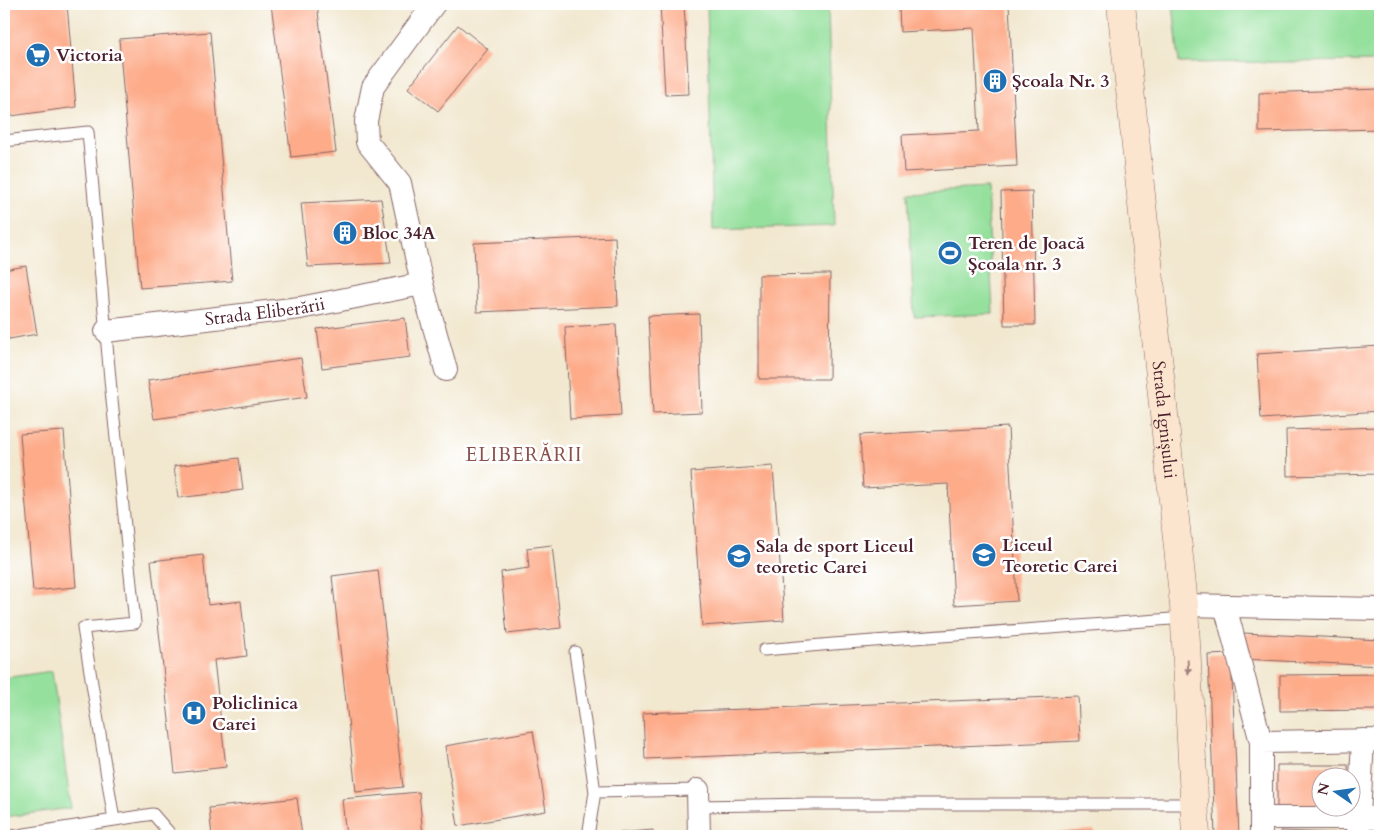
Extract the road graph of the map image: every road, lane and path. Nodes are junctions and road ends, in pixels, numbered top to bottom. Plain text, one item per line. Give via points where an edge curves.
1 (434, 4) edge
2 (1121, 4) edge
3 (4, 141) edge
4 (422, 284) junction
5 (106, 331) junction
6 (446, 370) dead end
7 (1225, 606) junction
8 (1380, 609) edge
9 (1185, 611) junction
10 (764, 650) dead end
11 (575, 652) dead end
12 (1372, 740) edge
13 (1261, 742) junction
14 (595, 792) junction
15 (698, 798) junction
16 (1195, 804) junction
17 (114, 820) junction
18 (1366, 824) edge
19 (1261, 827) edge
20 (12, 836) edge
21 (172, 836) edge
22 (588, 836) edge
23 (699, 836) edge
24 (1196, 836) edge

1 - 4 street via 373,87 366,121 367,142 400,183
2 - 9 street, Strada Ignișului
3 - 5 lane via 88,132
4 - 5 street, Strada Eliberării via 300,308
4 - 6 street
5 - 17 lane via 135,622 83,628
7 - 8 street
7 - 9 street
7 - 13 street
9 - 10 lane
9 -> 16 street, Strada Ignișului
11 - 14 lane
12 - 13 street
12 - 18 street
13 - 19 street
14 - 15 lane
14 - 22 lane
15 - 16 lane via 810,804
15 - 23 street
16 - 24 street, Strada Ignișului
17 - 20 lane
17 - 21 lane via 153,814
18 - 19 street

